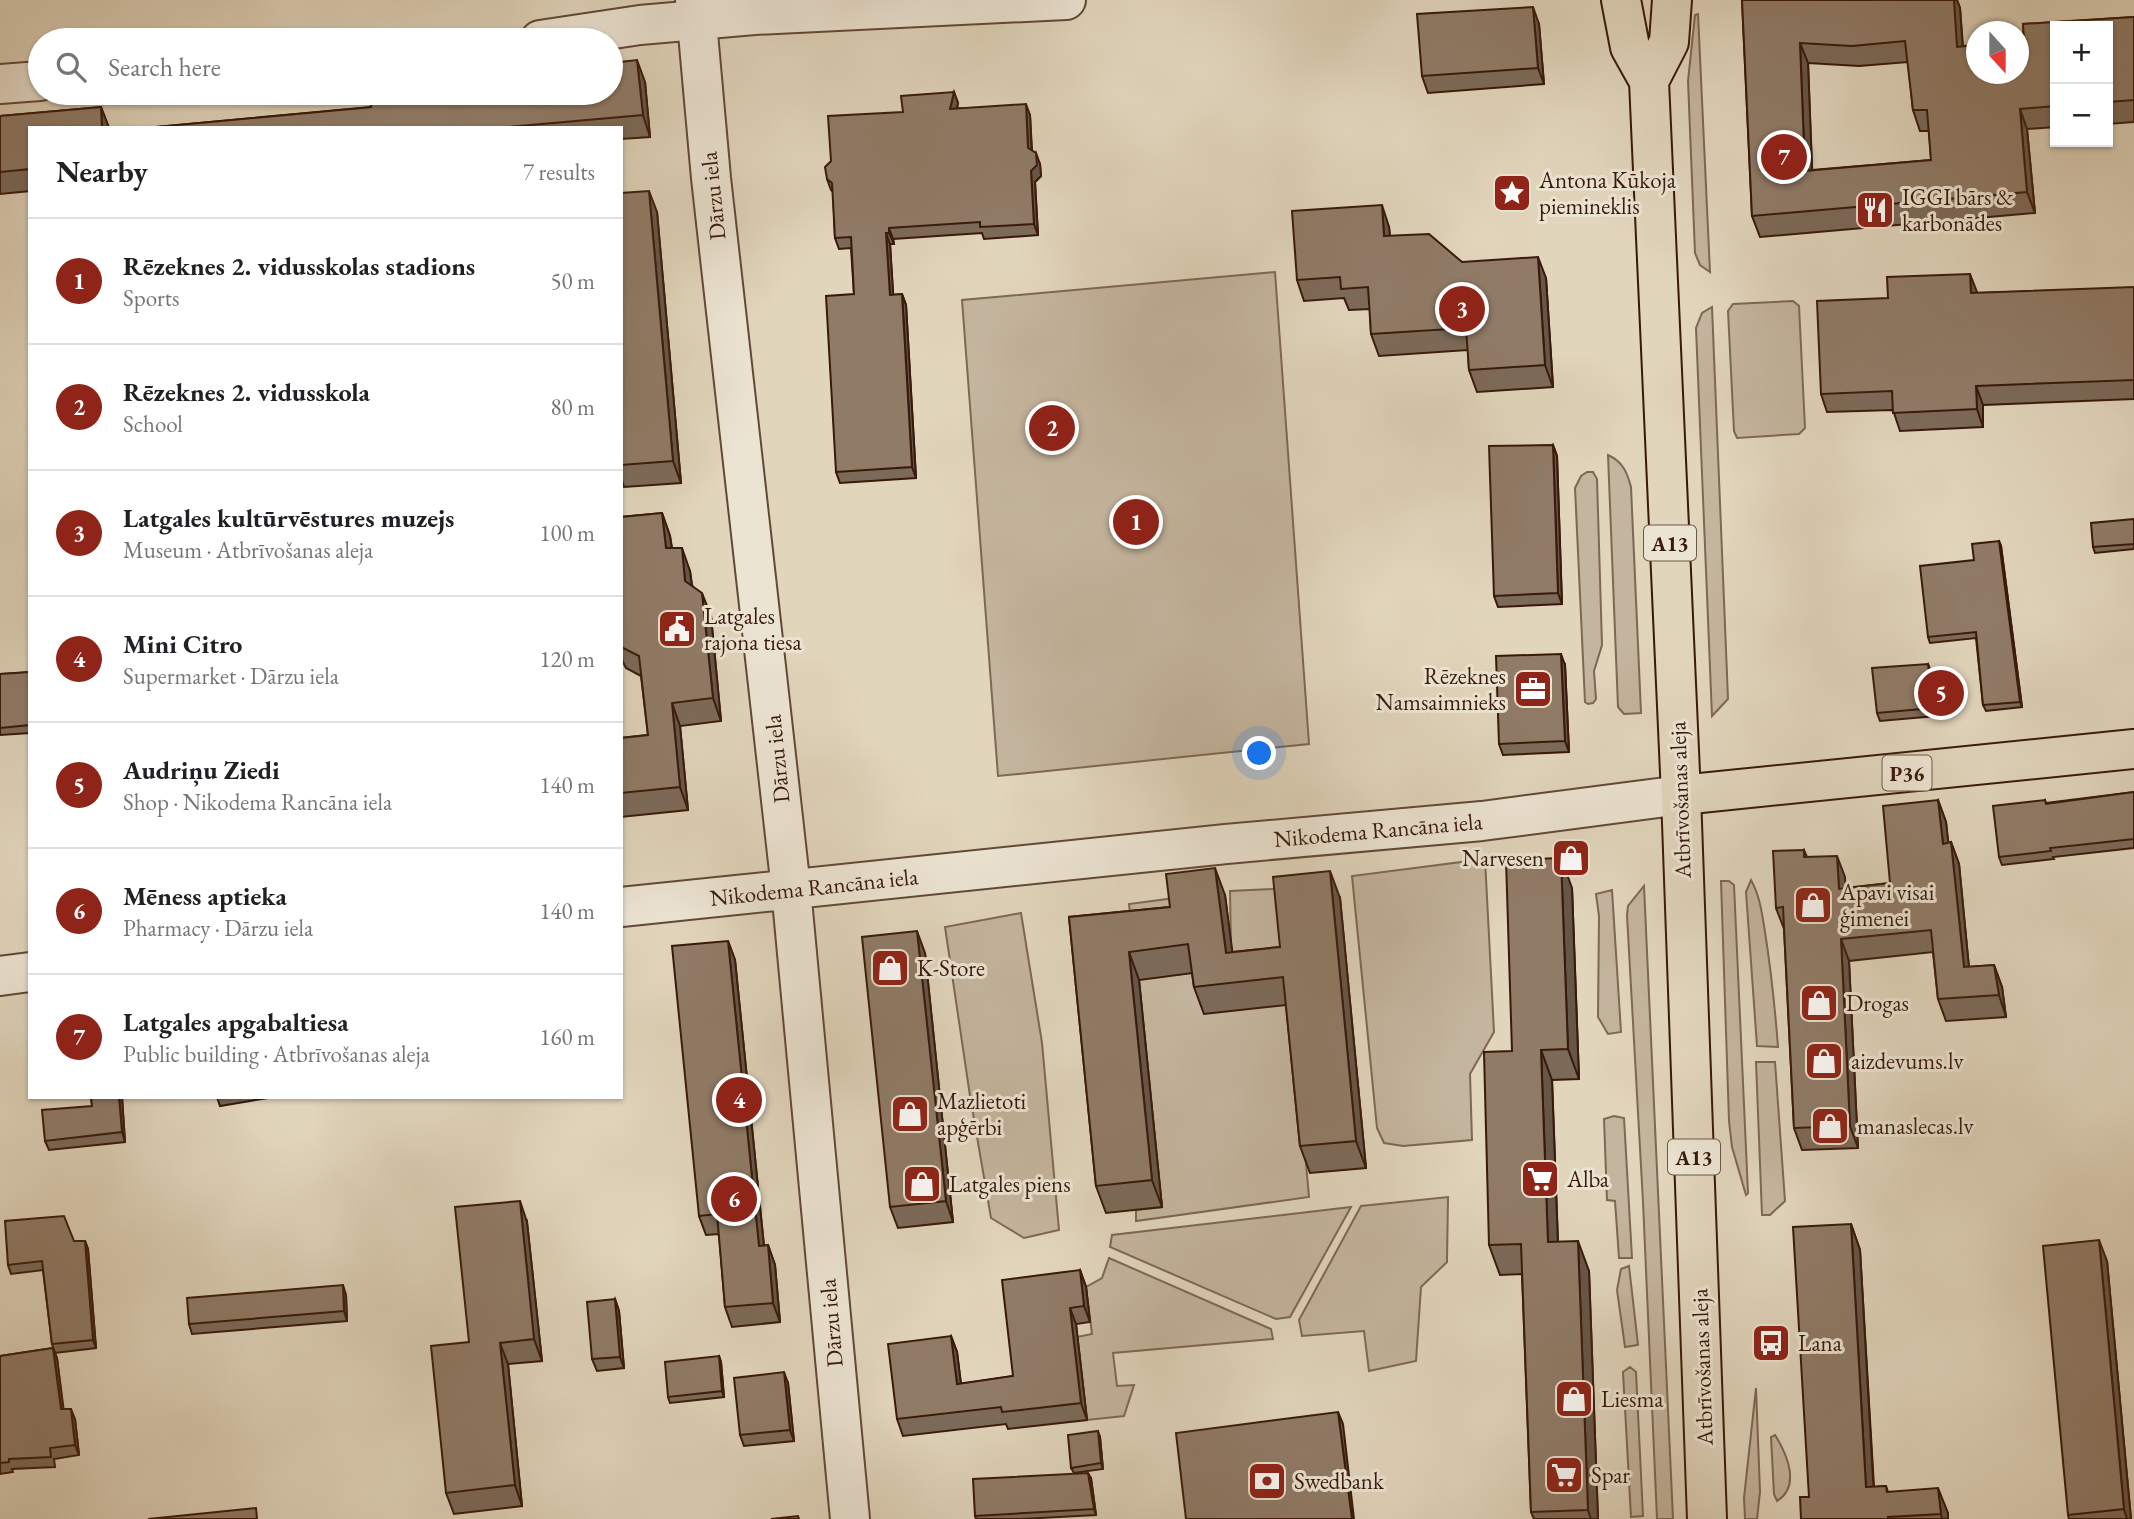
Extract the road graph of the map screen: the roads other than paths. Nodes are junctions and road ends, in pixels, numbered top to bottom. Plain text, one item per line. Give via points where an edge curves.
1 (1066, 0) edge
2 (1621, 0) edge
3 (1672, 0) edge
4 (696, 10) edge
5 (619, 28) edge
6 (28, 81) edge
7 (1649, 81) junction
8 (0, 84) edge
9 (2134, 749) edge
10 (1681, 795) junction
11 (791, 889) junction
12 (623, 907) edge
13 (28, 972) edge
14 (0, 976) edge
15 (850, 1519) edge
16 (1707, 1519) edge

1 - 4 street via 754,15
2 - 7 main road, Atbrīvošanas aleja / A13 via 1630,47
3 - 7 main road, Atbrīvošanas aleja / A13 via 1669,42
4 - 5 street
4 - 11 street, Dārzu iela via 712,192
6 - 8 street
7 - 10 main road, Atbrīvošanas aleja / A13
9 - 10 main road, Nikodema Rancāna iela / P36
10 - 11 street, Nikodema Rancāna iela via 1482,821
10 - 16 main road, Atbrīvošanas aleja / A13
11 - 12 street, Nikodema Rancāna iela
11 - 15 street, Dārzu iela
13 - 14 street

